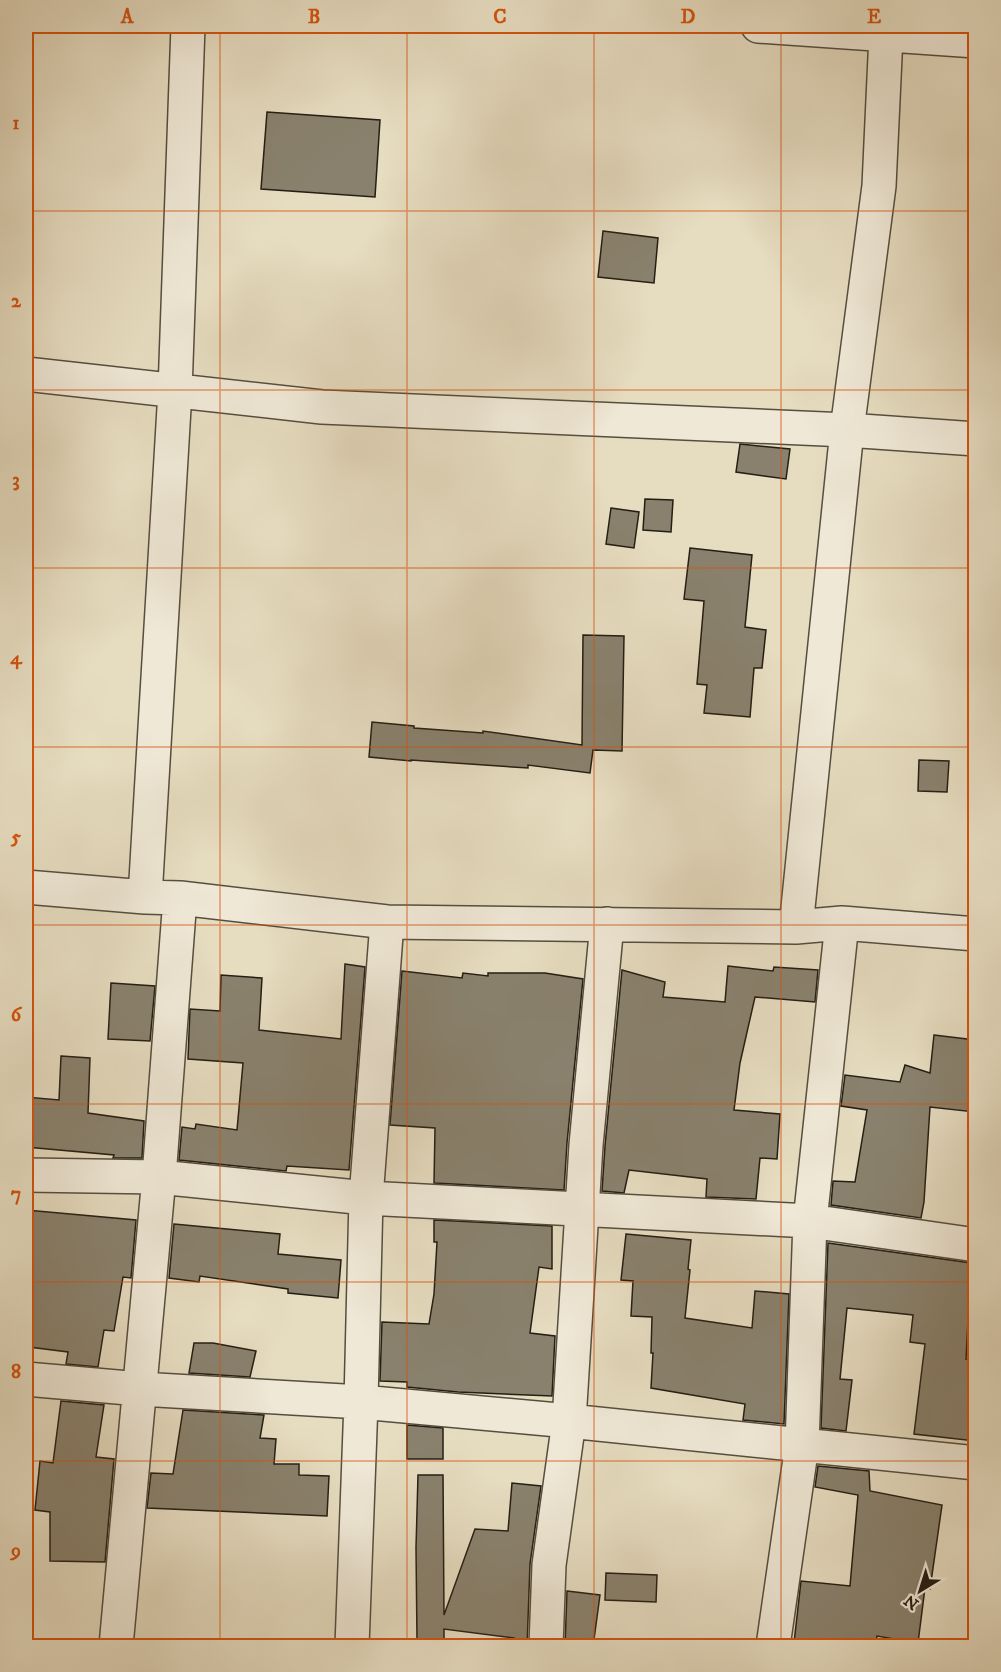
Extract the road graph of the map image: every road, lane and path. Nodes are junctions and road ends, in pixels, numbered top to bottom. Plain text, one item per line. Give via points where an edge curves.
1 (188, 26) edge
2 (758, 26) edge
3 (926, 32) edge
4 (886, 35) junction
5 (975, 41) edge
6 (26, 374) edge
7 (174, 391) junction
8 (848, 430) junction
9 (975, 439) edge
10 (26, 887) edge
11 (145, 897) junction
12 (180, 898) junction
13 (387, 922) junction
14 (842, 923) junction
15 (607, 924) junction
16 (796, 927) junction
17 (975, 934) edge
18 (26, 1174) edge
19 (159, 1177) junction
20 (366, 1198) junction
21 (582, 1209) junction
22 (810, 1221) junction
23 (975, 1245) edge
24 (26, 1379) edge
25 (140, 1389) junction
26 (362, 1402) junction
27 (569, 1421) junction
28 (802, 1445) junction
29 (975, 1463) edge
30 (116, 1647) edge
31 (352, 1647) edge
32 (546, 1647) edge
33 (773, 1647) edge

1 - 7 street
2 - 4 street
3 - 4 street
3 - 5 street
4 - 8 street via 879,186
6 - 7 street
7 - 8 street via 322,407
7 - 11 street
8 - 9 street
8 - 16 street
10 - 11 street
11 - 12 street
12 - 13 street
12 - 19 street
13 - 15 street
13 - 20 street
14 - 16 street
14 - 17 street
14 - 22 street
15 - 16 street
15 - 21 street
18 - 19 street
19 - 20 street
19 - 25 street
20 - 21 street
20 - 26 street
21 - 22 street
21 - 27 street
22 - 23 street
22 - 28 street
24 - 25 street
25 - 26 street
25 - 30 street
26 - 27 street
26 - 31 street
27 - 28 street
27 - 32 street via 549,1566
28 - 29 street
28 - 33 street

